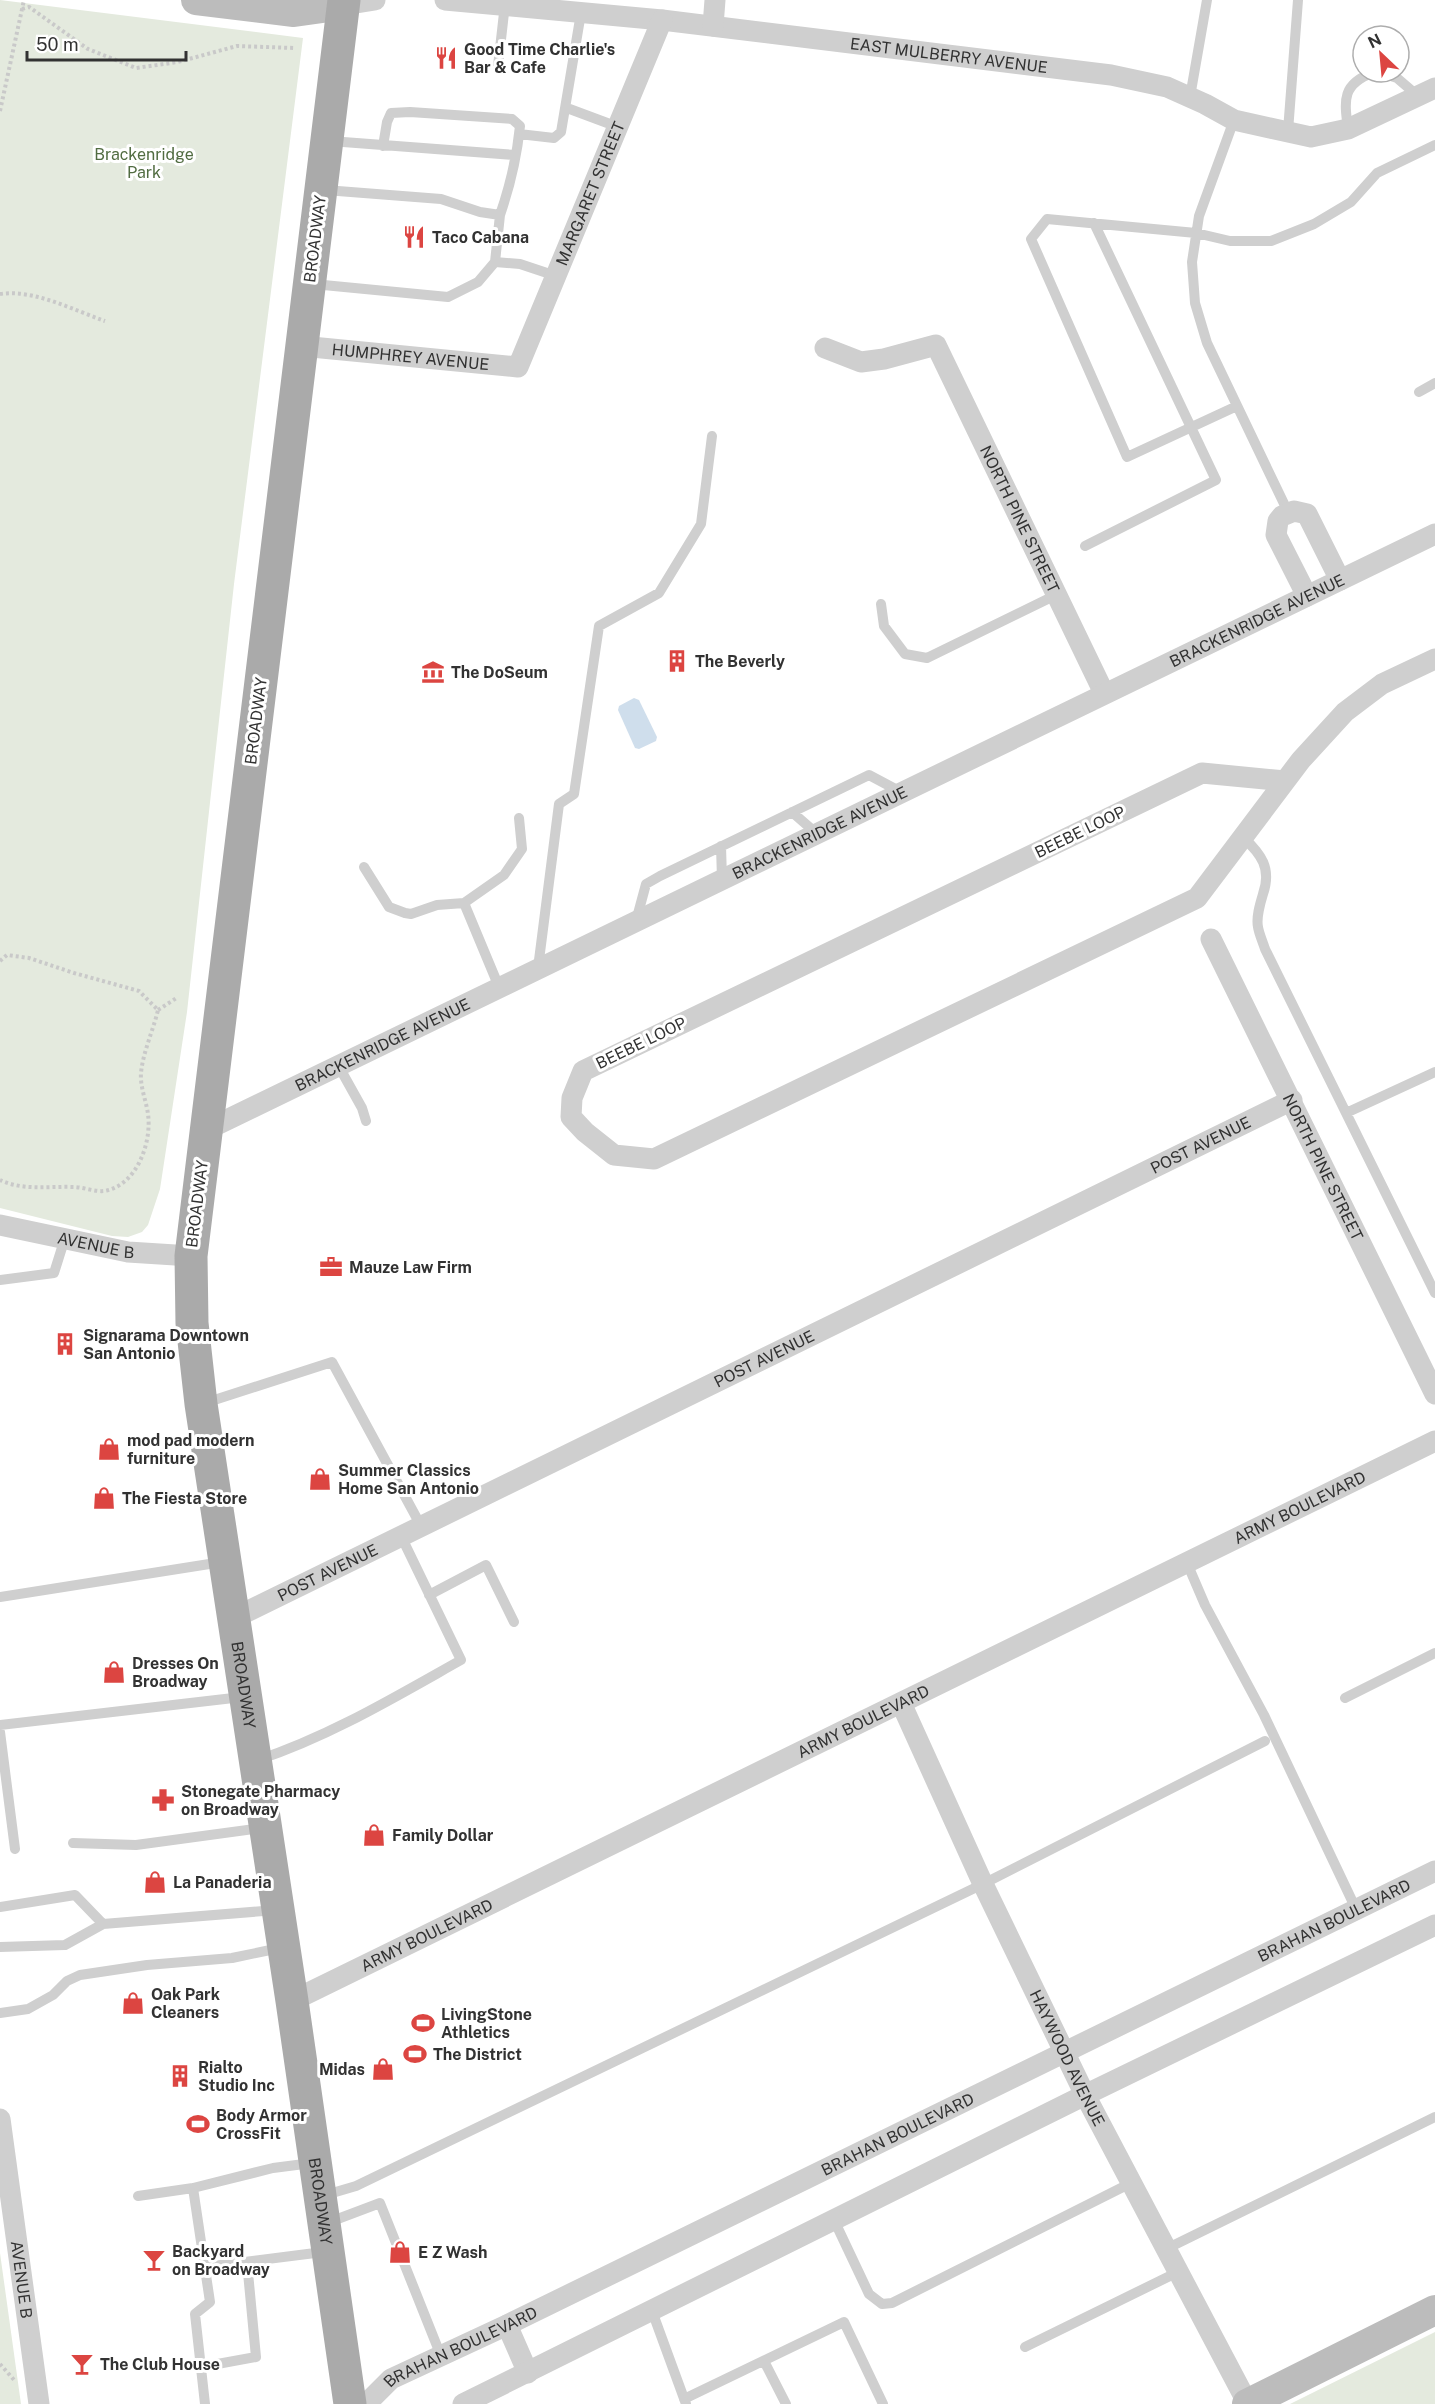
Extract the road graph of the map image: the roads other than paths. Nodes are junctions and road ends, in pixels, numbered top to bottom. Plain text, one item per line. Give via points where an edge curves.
1 (196, 0) edge
2 (375, 0) edge
3 (445, 0) edge
4 (715, 0) edge
5 (1207, 0) edge
6 (1298, 0) edge
7 (344, 2) edge
8 (505, 3) edge
9 (558, 5) edge
10 (581, 13) junction
11 (662, 20) junction
12 (712, 26) junction
13 (498, 66) dead end
14 (1353, 84) edge
15 (1410, 84) edge
16 (1427, 92) edge
17 (1190, 97) junction
18 (567, 108) junction
19 (1234, 120) junction
20 (618, 127) junction
21 (1348, 129) junction
22 (1288, 131) junction
23 (519, 134) junction
24 (327, 140) junction
25 (1435, 145) edge
26 (383, 146) junction
27 (515, 155) junction
28 (321, 190) junction
29 (500, 215) junction
30 (1094, 223) junction
31 (1196, 233) junction
32 (495, 262) junction
33 (556, 276) junction
34 (309, 284) junction
35 (302, 346) junction
36 (825, 348) dead end
37 (518, 367) joint
38 (1435, 383) edge
39 (1419, 392) dead end
40 (1237, 406) junction
41 (1190, 428) junction
42 (712, 436) dead end
43 (1288, 512) junction
44 (1435, 534) edge
45 (1085, 546) dead end
46 (1340, 580) junction
47 (1058, 594) junction
48 (1307, 596) junction
49 (881, 604) dead end
50 (1435, 658) edge
51 (1104, 693) junction
52 (1285, 781) junction
53 (901, 792) junction
54 (792, 812) junction
55 (519, 818) dead end
56 (816, 833) junction
57 (1243, 837) junction
58 (721, 846) junction
59 (364, 867) dead end
60 (722, 879) junction
61 (464, 903) junction
62 (636, 921) junction
63 (1211, 939) dead end
64 (538, 969) junction
65 (499, 987) junction
66 (338, 1065) junction
67 (1435, 1072) edge
68 (1292, 1100) junction
69 (1346, 1113) junction
70 (366, 1121) dead end
71 (206, 1130) junction
72 (0, 1225) edge
73 (65, 1238) junction
74 (191, 1256) junction
75 (0, 1280) edge
76 (1435, 1293) edge
77 (1435, 1394) edge
78 (201, 1404) junction
79 (1435, 1441) edge
80 (421, 1526) junction
81 (401, 1536) junction
82 (225, 1562) junction
83 (1187, 1563) junction
84 (429, 1595) junction
85 (0, 1597) edge
86 (234, 1618) junction
87 (514, 1622) dead end
88 (1435, 1653) edge
89 (246, 1696) junction
90 (1345, 1698) dead end
91 (901, 1703) junction
92 (0, 1725) edge
93 (0, 1732) edge
94 (1265, 1741) dead end
95 (255, 1761) junction
96 (264, 1827) junction
97 (73, 1844) dead end
98 (15, 1849) dead end
99 (1435, 1871) edge
100 (983, 1884) junction
101 (0, 1907) edge
102 (1356, 1909) junction
103 (278, 1910) junction
104 (103, 1924) junction
105 (1435, 1925) edge
106 (0, 1947) edge
107 (284, 1947) junction
108 (292, 2001) junction
109 (0, 2013) edge
110 (1065, 2052) junction
111 (1085, 2095) junction
112 (1435, 2117) edge
113 (0, 2119) edge
114 (315, 2163) junction
115 (1131, 2183) junction
116 (193, 2188) junction
117 (138, 2196) dead end
118 (834, 2220) junction
119 (323, 2224) junction
120 (1166, 2249) junction
121 (247, 2262) junction
122 (205, 2267) junction
123 (1178, 2272) junction
124 (1435, 2310) edge
125 (652, 2311) junction
126 (507, 2325) junction
127 (1025, 2348) dead end
128 (441, 2356) junction
129 (764, 2361) junction
130 (201, 2367) junction
131 (528, 2373) junction
132 (685, 2401) edge
133 (39, 2404) edge
134 (205, 2404) edge
135 (350, 2404) edge
136 (366, 2404) edge
137 (463, 2404) edge
138 (786, 2404) edge
139 (883, 2404) edge
140 (1248, 2404) edge

1 - 7 street via 294,12
2 - 7 street
3 - 8 street, EAST MULBERRY AVENUE
4 - 12 street
5 - 17 lane
6 - 22 lane
7 - 24 main road, BROADWAY
8 - 9 street, EAST MULBERRY AVENUE
8 - 13 lane
9 - 10 street, EAST MULBERRY AVENUE
10 - 11 street, EAST MULBERRY AVENUE
10 - 18 lane
11 - 12 street, EAST MULBERRY AVENUE
11 - 20 street, MARGARET STREET
12 - 17 street, EAST MULBERRY AVENUE via 1111,75 1167,87
14 - 21 lane via 1344,103
15 - 16 lane
16 - 21 street, EAST MULBERRY AVENUE
17 - 19 street, EAST MULBERRY AVENUE
18 - 20 lane
18 - 23 lane via 561,132 554,138
19 - 22 street, EAST MULBERRY AVENUE
19 - 31 lane
20 - 33 street, MARGARET STREET
21 - 22 street, EAST MULBERRY AVENUE via 1311,136
23 - 26 lane via 520,126 512,119 391,113
23 - 27 lane
24 - 26 lane
24 - 28 main road, BROADWAY
25 - 31 lane via 1377,173 1351,202 1314,224 1271,241 1230,241
26 - 27 lane
27 - 29 lane via 512,181
28 - 29 lane via 441,199
28 - 34 main road, BROADWAY
29 - 32 lane
30 - 31 lane
30 - 41 lane
30 - 41 lane via 1047,219 1031,239 1127,457
31 - 40 lane via 1192,262 1195,303 1207,343
32 - 33 lane via 520,264
32 - 34 lane via 478,282 448,297
33 - 37 street, MARGARET STREET
34 - 35 main road, BROADWAY
35 - 37 street, HUMPHREY AVENUE
35 - 71 main road, BROADWAY
36 - 47 street, NORTH PINE STREET via 861,362 936,345
38 - 39 lane
40 - 41 lane
40 - 43 lane
41 - 45 lane via 1216,480
42 - 64 lane via 701,524 659,593 599,626 574,794 559,804
43 - 46 street via 1307,514
43 - 48 street via 1278,521 1276,535
44 - 46 street, BRACKENRIDGE AVENUE
46 - 48 street, BRACKENRIDGE AVENUE
47 - 49 lane via 927,658 905,654 884,626
47 - 51 street, NORTH PINE STREET
48 - 51 street, BRACKENRIDGE AVENUE
50 - 52 street via 1382,684 1345,712
51 - 53 street, BRACKENRIDGE AVENUE
52 - 57 street
52 - 57 street, BEEBE LOOP via 1203,773 583,1071 572,1098 571,1117 614,1155 654,1159 1197,898
53 - 54 lane via 869,775
53 - 56 street, BRACKENRIDGE AVENUE
54 - 56 lane
54 - 58 lane
55 - 61 lane via 522,849 504,875
56 - 60 street, BRACKENRIDGE AVENUE
57 - 69 lane via 1259,852 1266,868 1257,926 1265,950
58 - 60 lane
58 - 62 lane via 646,884
59 - 61 lane via 389,907 405,913
60 - 62 street, BRACKENRIDGE AVENUE
61 - 65 lane
62 - 64 street, BRACKENRIDGE AVENUE
63 - 68 street, NORTH PINE STREET
64 - 65 street, BRACKENRIDGE AVENUE
65 - 66 street, BRACKENRIDGE AVENUE
66 - 70 lane
66 - 71 street, BRACKENRIDGE AVENUE
67 - 69 lane
68 - 77 street, NORTH PINE STREET
68 - 80 street, POST AVENUE
69 - 76 lane
71 - 74 main road, BROADWAY
72 - 73 street, AVENUE B
73 - 74 street, AVENUE B via 128,1252
73 - 75 lane via 54,1273
74 - 78 main road, BROADWAY via 192,1323
78 - 80 lane via 332,1362
78 - 82 main road, BROADWAY
79 - 83 street, ARMY BOULEVARD
80 - 81 street, POST AVENUE
81 - 84 lane
81 - 86 street, POST AVENUE
82 - 85 lane
82 - 86 main road, BROADWAY
83 - 91 street, ARMY BOULEVARD
83 - 102 lane
84 - 87 lane via 486,1565
84 - 95 lane via 461,1660 302,1745
86 - 89 main road, BROADWAY
88 - 90 lane
89 - 92 lane
89 - 95 main road, BROADWAY
91 - 100 street, HAYWOOD AVENUE
91 - 108 street, ARMY BOULEVARD
93 - 98 lane
94 - 100 lane
95 - 96 main road, BROADWAY
96 - 97 lane via 136,1845
96 - 103 main road, BROADWAY
99 - 102 street, BRAHAN BOULEVARD
100 - 110 street, HAYWOOD AVENUE
100 - 119 lane via 356,2186
101 - 104 lane via 75,1895
102 - 110 street, BRAHAN BOULEVARD
103 - 104 lane
103 - 107 main road, BROADWAY
104 - 106 lane via 65,1945
105 - 111 street
107 - 108 main road, BROADWAY
107 - 109 lane via 231,1958 80,1975 28,2009
108 - 114 main road, BROADWAY
110 - 111 street, HAYWOOD AVENUE
110 - 126 street, BRAHAN BOULEVARD
111 - 115 street, HAYWOOD AVENUE
111 - 118 street
112 - 120 lane
113 - 133 street, AVENUE B
114 - 116 lane via 273,2168
114 - 119 main road, BROADWAY
115 - 118 lane via 892,2303 882,2304 869,2294
115 - 120 street, HAYWOOD AVENUE
116 - 117 lane
116 - 122 lane
118 - 125 street
119 - 121 lane
119 - 128 lane via 380,2203
119 - 135 main road, BROADWAY
120 - 123 street, HAYWOOD AVENUE
121 - 122 lane
121 - 130 lane via 256,2357
122 - 130 lane via 210,2301 195,2314
123 - 127 lane
123 - 140 street, HAYWOOD AVENUE
124 - 140 street
125 - 131 street
125 - 132 lane
126 - 128 street, BRAHAN BOULEVARD
126 - 131 street
128 - 136 street, BRAHAN BOULEVARD via 391,2379
129 - 132 lane
129 - 138 lane
129 - 139 lane via 844,2322
130 - 134 lane
131 - 137 street

